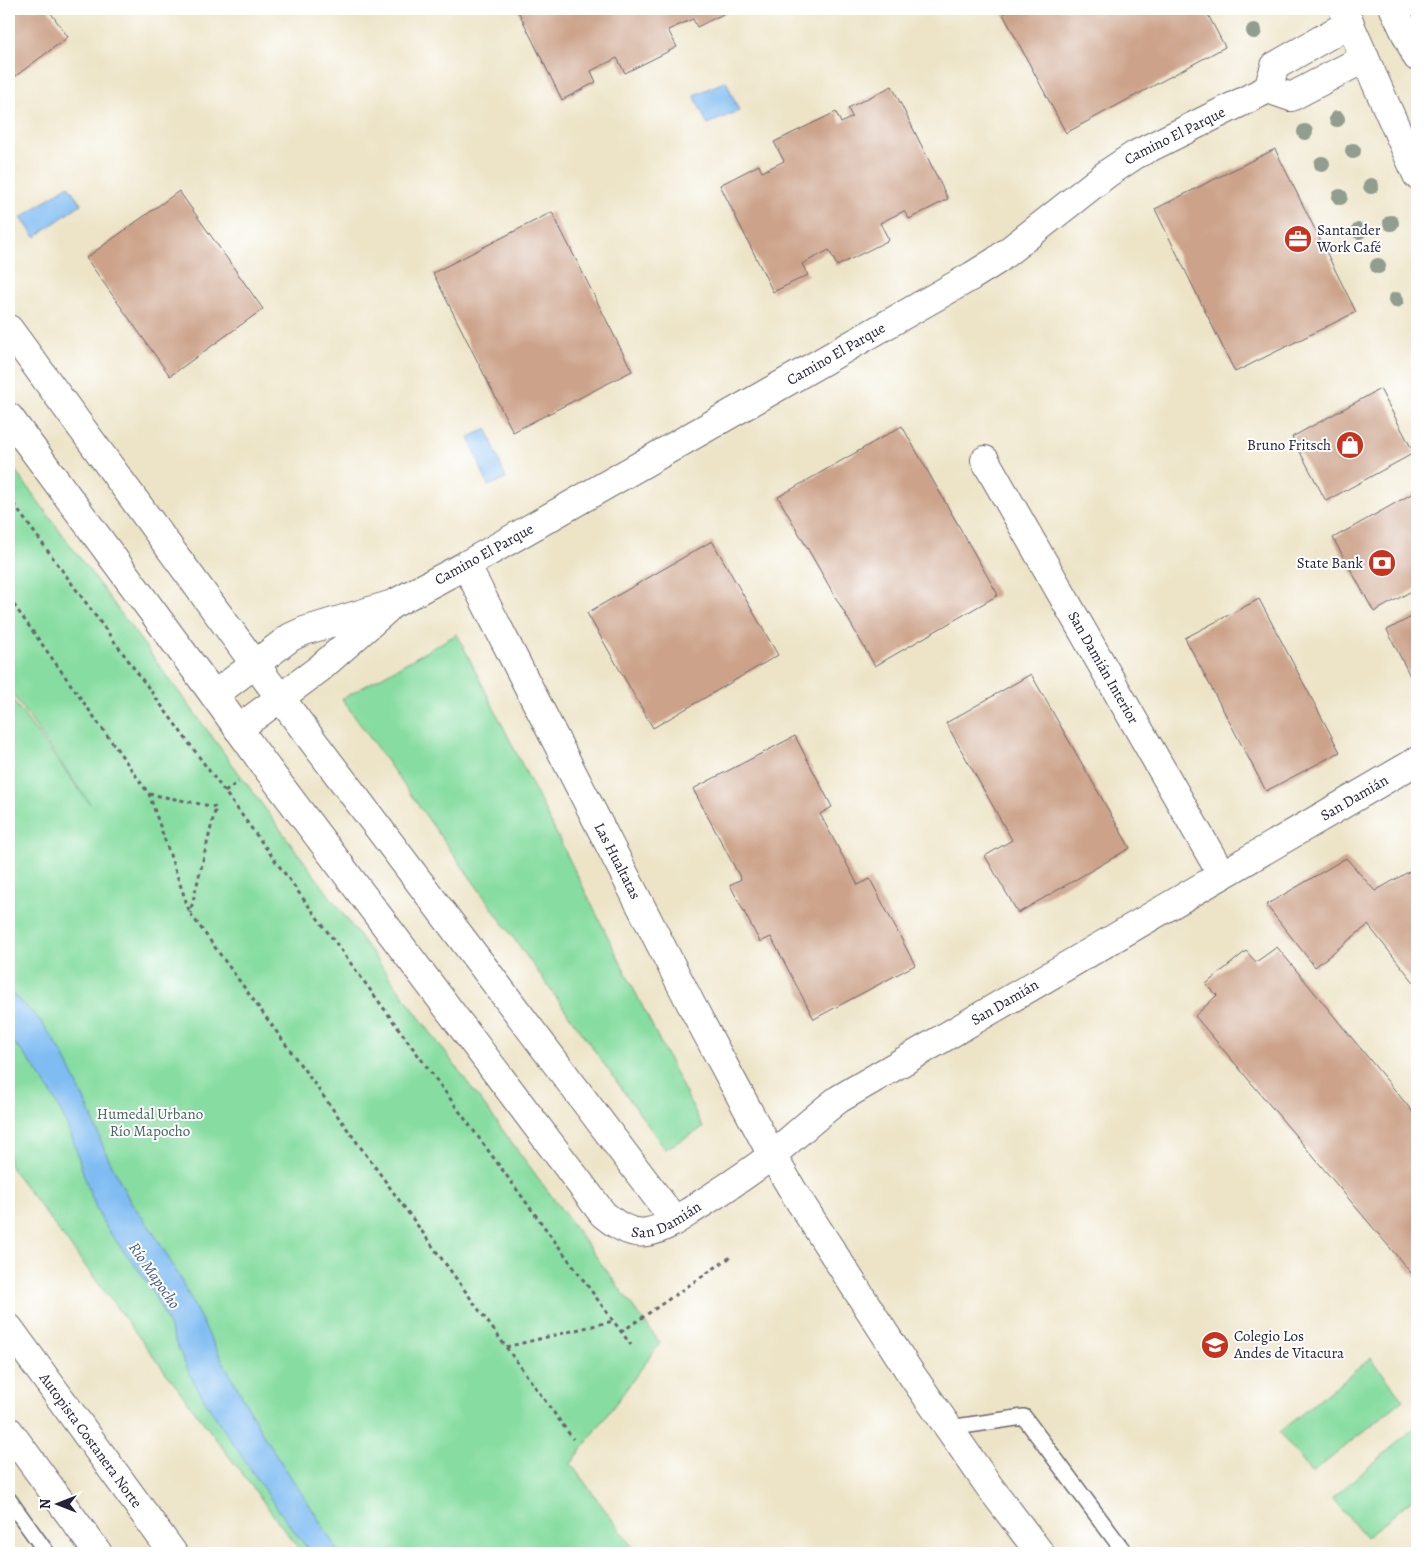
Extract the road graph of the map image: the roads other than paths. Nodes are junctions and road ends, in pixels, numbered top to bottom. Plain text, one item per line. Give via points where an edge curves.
1 (1394, 9) edge
2 (1346, 16) edge
3 (1417, 57) edge
4 (1366, 58) junction
5 (1268, 89) junction
6 (1417, 175) edge
7 (9, 329) edge
8 (9, 417) edge
9 (986, 460) dead end
10 (466, 565) junction
11 (393, 604) junction
12 (254, 663) junction
13 (214, 694) junction
14 (280, 697) junction
15 (238, 728) junction
16 (1417, 761) edge
17 (1222, 875) junction
18 (772, 1155) junction
19 (675, 1221) junction
20 (9, 1328) edge
21 (949, 1428) junction
22 (9, 1430) edge
23 (9, 1500) edge
24 (47, 1553) edge
25 (98, 1553) edge
26 (173, 1553) edge
27 (1040, 1553) edge
28 (1125, 1553) edge

1 - 3 main road
2 - 4 main road
2 - 5 main road via 1275,66
4 - 5 main road via 1291,97
4 - 6 main road
5 - 10 main road, Camino El Parque via 1135,155 972,276
7 - 12 main road
8 - 13 main road, San Damián
9 - 17 main road, San Damián Interior
10 - 11 main road, Camino El Parque
10 - 18 main road, Las Hualtatas via 670,964
11 - 12 main road, Camino El Parque via 304,631
11 - 14 main road, Camino El Parque via 319,670
12 - 13 main road, Camino El Parque
12 - 14 main road
13 - 15 main road, San Damián
14 - 15 main road, Camino El Parque
14 - 19 main road
15 - 19 main road, San Damián via 603,1214 614,1224 630,1231 661,1229
16 - 17 main road, San Damián
17 - 18 main road, San Damián via 839,1099
18 - 19 main road, San Damián
18 - 21 main road, Las Hualtatas via 899,1356
20 - 26 main road, Autopista Costanera Norte
21 - 27 main road, Las Hualtatas
21 - 28 lane via 1024,1417
22 - 25 main road
23 - 24 lane

